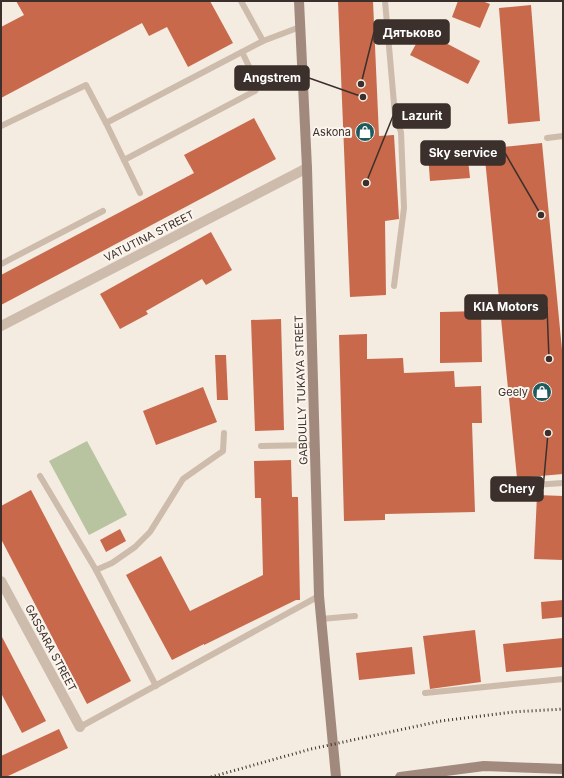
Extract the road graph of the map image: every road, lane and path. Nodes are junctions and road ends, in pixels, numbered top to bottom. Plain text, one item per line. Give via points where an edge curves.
1 (240, 1) edge
2 (299, 1) edge
3 (385, 1) edge
4 (300, 27) junction
5 (263, 41) junction
6 (242, 52) junction
7 (106, 123) junction
8 (1, 126) edge
9 (563, 136) edge
10 (547, 138) dead end
11 (124, 160) junction
12 (307, 168) junction
13 (140, 193) dead end
14 (102, 210) dead end
15 (1, 264) edge
16 (394, 286) dead end
17 (1, 326) edge
18 (224, 433) dead end
19 (315, 445) junction
20 (261, 446) dead end
21 (40, 476) dead end
22 (563, 483) edge
23 (503, 487) dead end
24 (96, 570) junction
25 (1, 580) edge
26 (319, 596) junction
27 (355, 616) dead end
28 (321, 619) junction
29 (563, 679) edge
30 (156, 686) junction
31 (426, 693) dead end
32 (80, 727) joint
33 (563, 768) edge
34 (428, 776) edge
35 (336, 777) edge
36 (400, 777) edge

1 - 5 lane
2 - 4 street, GABDULLY TUKAYA STREET
3 - 16 lane via 395,115 401,132 404,200
4 - 5 lane
4 - 12 street, GABDULLY TUKAYA STREET
5 - 6 lane
6 - 7 lane
6 - 11 lane via 257,83 258,88 255,91
7 - 8 lane via 86,85
7 - 11 lane
9 - 10 lane
11 - 13 lane
12 - 17 street, VATUTINA STREET
12 - 19 street, GABDULLY TUKAYA STREET
14 - 15 lane
18 - 24 lane via 223,451 183,479 150,532 135,547 112,563
19 - 20 lane
19 - 26 street, GABDULLY TUKAYA STREET
21 - 24 lane
22 - 23 lane
24 - 30 lane
25 - 32 street, GASSARA STREET
26 - 28 street, GABDULLY TUKAYA STREET
26 - 30 lane
27 - 28 lane
28 - 35 street, GABDULLY TUKAYA STREET
29 - 31 lane
30 - 32 lane
33 - 34 street via 484,766
34 - 36 street

